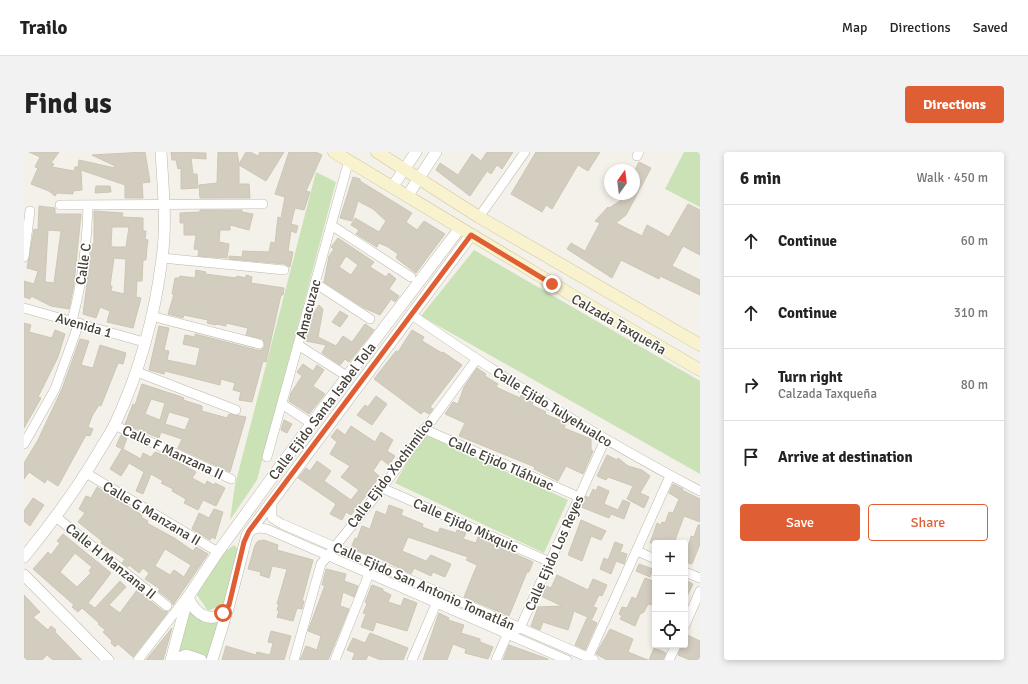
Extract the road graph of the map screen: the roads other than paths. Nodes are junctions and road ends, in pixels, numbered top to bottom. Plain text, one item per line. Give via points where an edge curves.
1 (161, 152) edge
2 (334, 152) edge
3 (376, 152) edge
4 (416, 152) edge
5 (436, 152) edge
6 (526, 152) edge
7 (349, 160) junction
8 (405, 169) junction
9 (419, 178) junction
10 (393, 186) junction
11 (408, 195) junction
12 (263, 204) dead end
13 (60, 205) dead end
14 (164, 205) junction
15 (88, 206) junction
16 (30, 211) dead end
17 (479, 217) junction
18 (331, 224) junction
19 (460, 228) junction
20 (471, 235) junction
21 (24, 257) edge
22 (162, 258) junction
23 (284, 270) dead end
24 (411, 276) dead end
25 (315, 283) junction
26 (24, 308) edge
27 (412, 315) junction
28 (151, 316) junction
29 (370, 319) dead end
30 (75, 322) junction
31 (661, 324) junction
32 (144, 342) junction
33 (651, 343) junction
34 (259, 344) dead end
35 (298, 345) junction
36 (700, 345) edge
37 (476, 360) junction
38 (700, 370) edge
39 (137, 372) junction
40 (342, 373) dead end
41 (282, 404) junction
42 (236, 410) dead end
43 (306, 420) dead end
44 (114, 425) junction
45 (424, 429) junction
46 (605, 440) junction
47 (24, 444) edge
48 (267, 457) dead end
49 (86, 473) junction
50 (670, 476) junction
51 (231, 479) dead end
52 (382, 488) junction
53 (700, 491) edge
54 (579, 497) junction
55 (272, 500) junction
56 (56, 517) junction
57 (249, 531) junction
58 (333, 546) junction
59 (637, 551) junction
60 (218, 552) junction
61 (327, 555) junction
62 (24, 557) edge
63 (652, 557) edge
64 (550, 562) junction
65 (688, 573) edge
66 (368, 574) junction
67 (24, 575) edge
68 (700, 578) edge
69 (700, 591) edge
70 (188, 597) junction
71 (436, 604) junction
72 (229, 605) junction
73 (167, 606) dead end
74 (688, 618) edge
75 (520, 628) junction
76 (508, 633) junction
77 (675, 648) edge
78 (591, 659) edge
79 (108, 660) edge
80 (138, 660) edge
81 (171, 660) edge
82 (174, 660) edge
83 (200, 660) edge
84 (212, 660) edge
85 (294, 660) edge
86 (335, 660) edge
87 (412, 660) edge
88 (496, 660) edge
89 (566, 660) edge
90 (669, 660) edge

1 - 14 street
2 - 7 main road, Calzada Taxqueña
3 - 8 main road, Calzada Taxqueña
4 - 8 street
5 - 9 street
6 - 17 street
7 - 10 main road, Calzada Taxqueña
7 - 18 street, Amacuzac
8 - 9 main road, Calzada Taxqueña
8 - 10 street
9 - 11 street
9 - 17 main road, Calzada Taxqueña
10 - 11 main road, Calzada Taxqueña
11 - 19 main road, Calzada Taxqueña
12 - 14 street
13 - 15 street
14 - 15 street
14 - 22 street
15 - 30 street, Calle C via 87,236
16 - 21 street
17 - 31 main road, Calzada Taxqueña
18 - 24 street
18 - 25 street, Amacuzac
19 - 20 main road, Calzada Taxqueña
19 - 60 street, Calle Ejido Santa Isabel Tola
20 - 27 street, Calle Ejido Santa Isabel Tola
20 - 33 main road, Calzada Taxqueña
22 - 23 street
22 - 28 street
25 - 29 street
25 - 35 street, Amacuzac
26 - 30 street, Avenida 1
27 - 37 street, Calle Ejido Tulyehualco
27 - 55 street, Calle Ejido Santa Isabel Tola
28 - 32 street
28 - 34 street
30 - 32 street, Avenida 1
30 - 47 street, Calle C via 55,390
31 - 33 main road
31 - 36 main road, Calzada Taxqueña
32 - 39 street
33 - 38 main road, Calzada Taxqueña
35 - 40 street
35 - 41 street, Amacuzac
37 - 45 street, Calle Ejido Xochimilco
37 - 46 street, Calle Ejido Tulyehualco
39 - 42 street
39 - 44 street
41 - 43 street
41 - 48 street, Amacuzac
44 - 49 street
44 - 51 street, Calle F Manzana II
45 - 52 street, Calle Ejido Xochimilco
45 - 54 street, Calle Ejido Tláhuac
46 - 50 street, Calle Ejido Tulyehualco
46 - 54 street, Calle Ejido Los Reyes
49 - 56 street
49 - 60 street, Calle G Manzana II
50 - 53 street, Calle Ejido Tulyehualco
50 - 59 street
52 - 58 street, Calle Ejido Xochimilco
52 - 64 street, Calle Ejido Mixquic
54 - 64 street, Calle Ejido Los Reyes
55 - 57 street, Calle Ejido Santa Isabel Tola
55 - 58 street, Calle Ejido San Antonio Tomatlán via 272,518
56 - 62 street
56 - 73 street, Calle H Manzana II
57 - 61 street, Calle Ejido San Antonio Tomatlán via 267,529
57 - 72 street, Calle Ejido Santa Isabel Tola
58 - 61 street, Calle Ejido Xochimilco
58 - 75 street, Calle Ejido San Antonio Tomatlán
59 - 63 street
59 - 78 street
60 - 70 street, Calle Ejido Santa Isabel Tola
61 - 66 street, Calle Ejido San Antonio Tomatlán
61 - 85 street, Calle Ejido Xochimilco via 321,564
64 - 75 street, Calle Ejido Los Reyes
65 - 68 street
66 - 71 street, Calle Ejido San Antonio Tomatlán
66 - 86 street
67 - 79 street
69 - 74 street
70 - 72 street via 194,609 204,616 219,615
70 - 80 street
70 - 81 street, Calle Ejido Santa Isabel Tola
71 - 76 street, Calle Ejido San Antonio Tomatlán
71 - 87 street
72 - 84 street, Calle Ejido Santa Isabel Tola
75 - 76 street, Calle Ejido Los Reyes
75 - 78 street, Calle Ejido San Antonio Tomatlán
76 - 88 street
76 - 89 street, Calle Ejido San Antonio Tomatlán
77 - 90 street
82 - 83 street via 186,655

